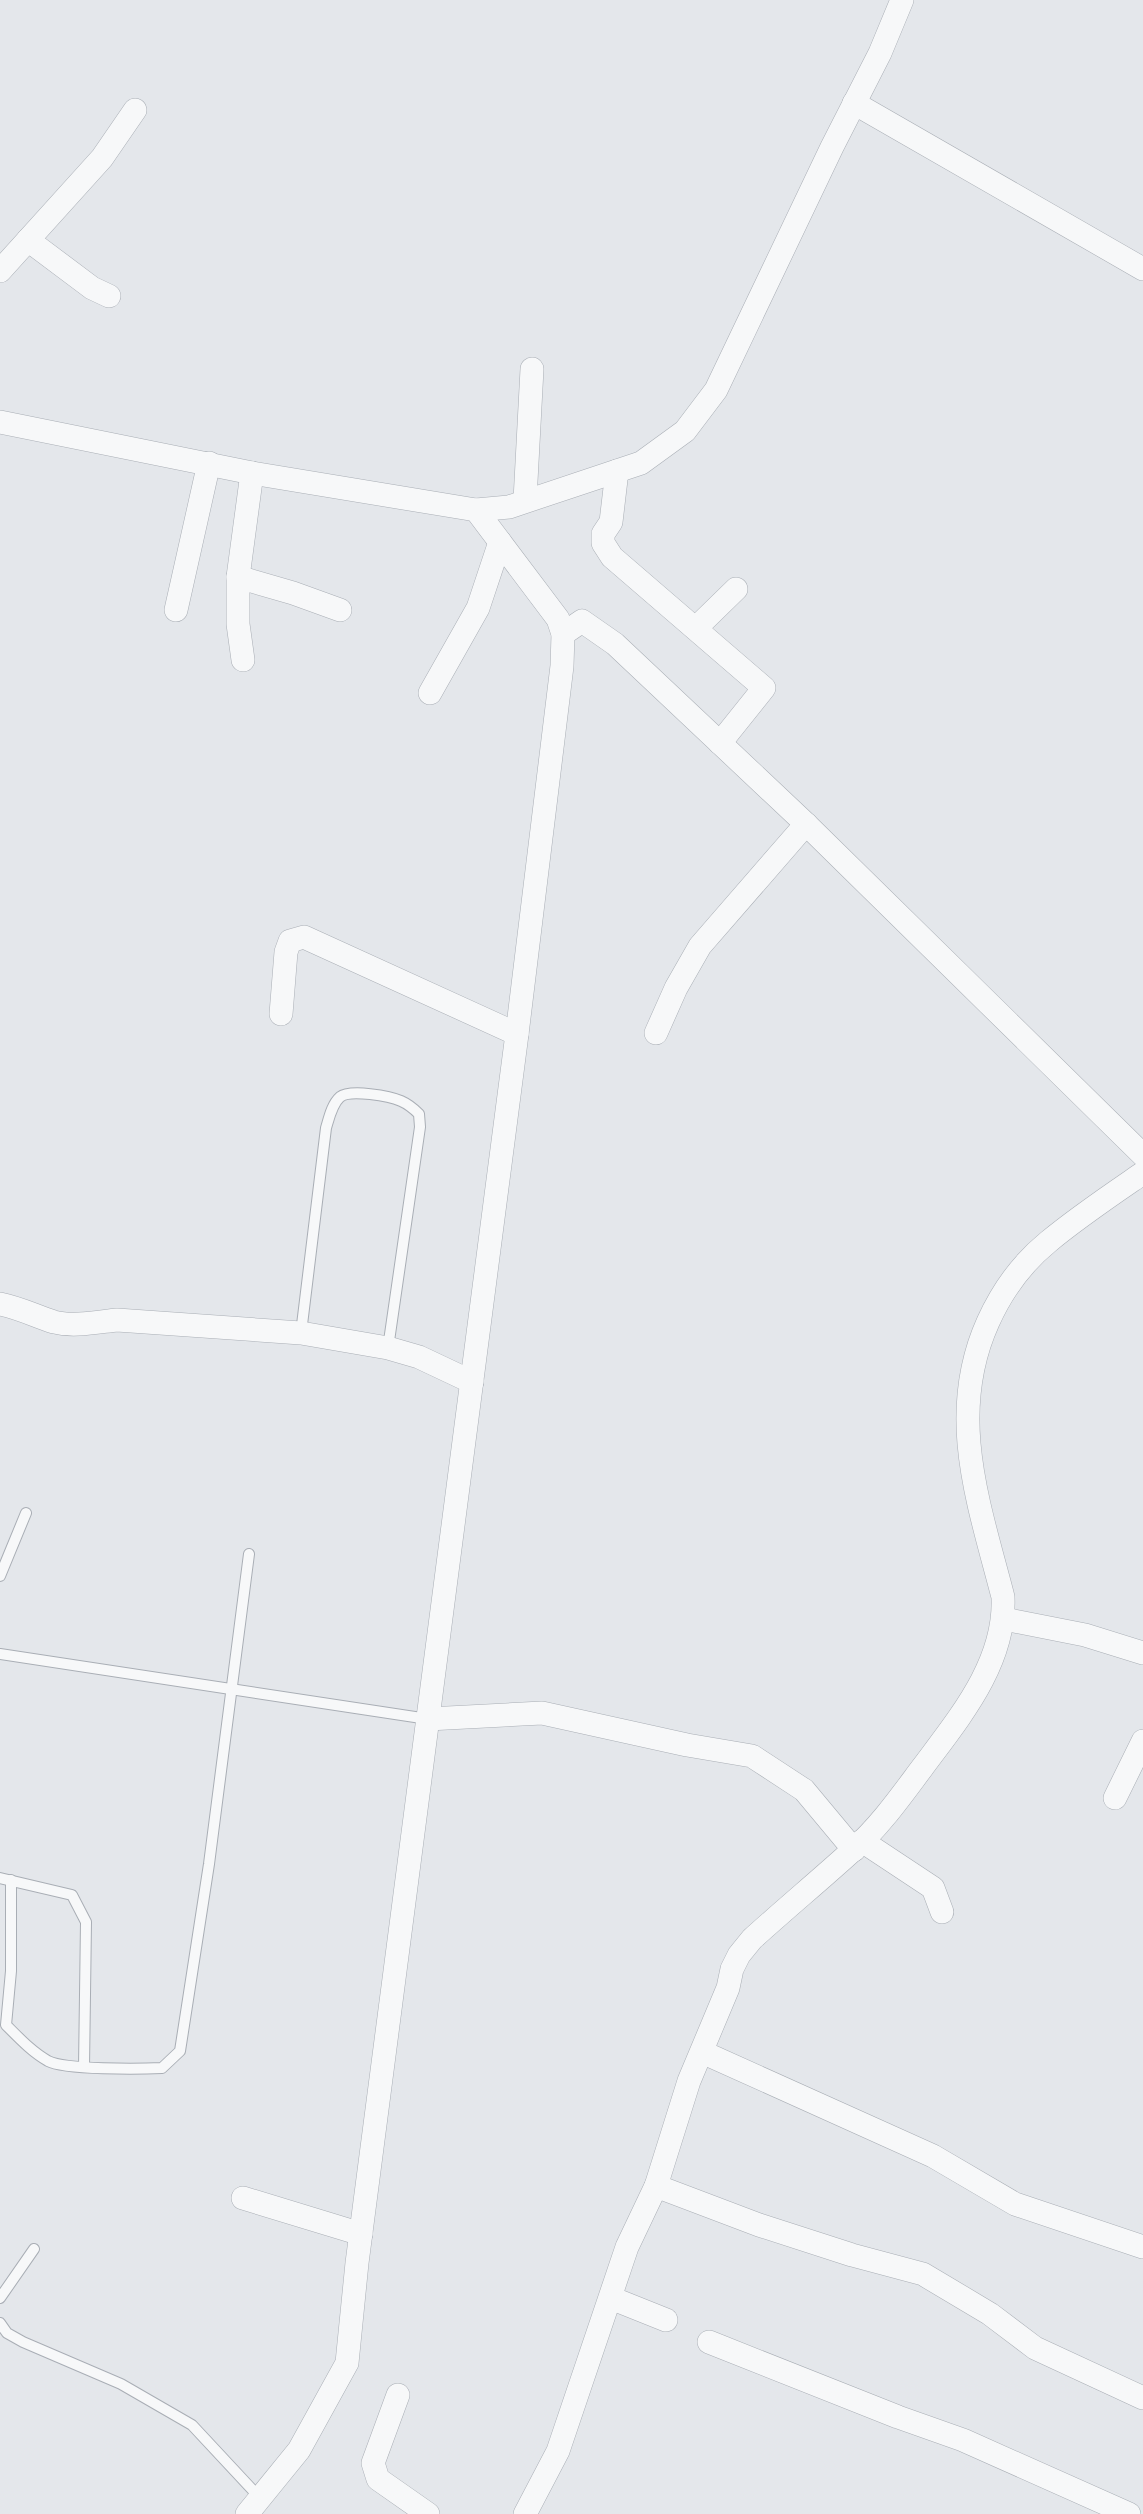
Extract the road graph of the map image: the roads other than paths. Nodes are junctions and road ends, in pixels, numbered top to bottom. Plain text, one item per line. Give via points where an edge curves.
1 (902, 0) edge
2 (855, 103) junction
3 (135, 110) dead end
4 (28, 240) junction
5 (1143, 269) edge
6 (0, 271) edge
7 (109, 296) dead end
8 (532, 369) dead end
9 (0, 422) edge
10 (209, 463) junction
11 (617, 471) junction
12 (252, 473) junction
13 (525, 500) junction
14 (476, 510) junction
15 (500, 542) junction
16 (238, 577) junction
17 (736, 589) dead end
18 (176, 610) dead end
19 (340, 610) dead end
20 (696, 628) junction
21 (563, 634) junction
22 (243, 660) dead end
23 (430, 693) dead end
24 (720, 744) junction
25 (806, 824) junction
26 (281, 1014) dead end
27 (656, 1033) dead end
28 (517, 1034) junction
29 (1143, 1155) edge
30 (1143, 1173) edge
31 (0, 1304) edge
32 (301, 1333) junction
33 (388, 1348) junction
34 (472, 1382) junction
35 (26, 1513) dead end
36 (249, 1554) dead end
37 (0, 1576) edge
38 (1004, 1619) junction
39 (1143, 1653) edge
40 (0, 1654) edge
41 (231, 1690) junction
42 (428, 1719) junction
43 (1143, 1741) edge
44 (1115, 1798) dead end
45 (858, 1845) junction
46 (6, 1879) edge
47 (942, 1912) dead end
48 (702, 2052) junction
49 (84, 2067) junction
50 (656, 2186) junction
51 (243, 2198) dead end
52 (361, 2234) junction
53 (1143, 2248) edge
54 (34, 2249) dead end
55 (0, 2298) edge
56 (611, 2298) junction
57 (666, 2320) dead end
58 (0, 2323) edge
59 (709, 2343) dead end
60 (398, 2395) dead end
61 (1143, 2398) edge
62 (1143, 2505) edge
63 (254, 2506) edge
64 (428, 2514) edge
65 (525, 2514) edge
66 (1130, 2514) edge

1 - 2 street
2 - 5 street
2 - 11 street via 716,390 685,430 641,463
3 - 4 street via 102,158
4 - 6 street
4 - 7 street
8 - 13 street
9 - 10 street
10 - 12 street
10 - 18 street
11 - 13 street
11 - 20 street via 611,522 603,543 612,558
12 - 14 street
12 - 16 street
13 - 14 street via 509,507
14 - 15 street
15 - 21 street via 558,620
15 - 23 street via 478,608
16 - 19 street
16 - 22 street
17 - 20 street
20 - 24 street via 764,688
21 - 24 street via 582,621 596,630
21 - 28 street
24 - 25 street
25 - 27 street via 700,946
25 - 29 street
26 - 28 street via 286,952 290,941 304,937
28 - 34 street
30 - 38 street via 1047,1242 1018,1271 1000,1296 973,1364 967,1398 970,1464 1003,1597
31 - 32 street via 57,1322 117,1320
32 - 33 street
32 - 33 lane via 326,1128 341,1097 366,1094 400,1100 419,1114
33 - 34 street
34 - 42 street
35 - 37 lane
36 - 41 lane
38 - 39 street via 1085,1635
38 - 45 street via 985,1674 960,1720
40 - 41 lane
41 - 42 lane
41 - 49 lane via 209,1864 178,2040 180,2051 162,2068
42 - 45 street via 542,1713 752,1756 804,1790
42 - 52 street
43 - 44 street
45 - 47 street via 933,1888
45 - 48 street via 739,1955
46 - 49 lane via 11,1971 6,2025 50,2063
46 - 49 lane via 72,1895 86,1922
48 - 50 street
48 - 53 street via 933,2156 1015,2204
50 - 56 street via 627,2247
50 - 61 street via 759,2225 923,2274 990,2314 1035,2348
51 - 52 street
52 - 63 street via 346,2363 299,2450
54 - 55 lane
56 - 57 street
56 - 65 street via 558,2451
58 - 63 lane via 23,2343 121,2384 192,2425
59 - 66 street via 963,2440
60 - 64 street via 373,2463 378,2479
62 - 66 street

